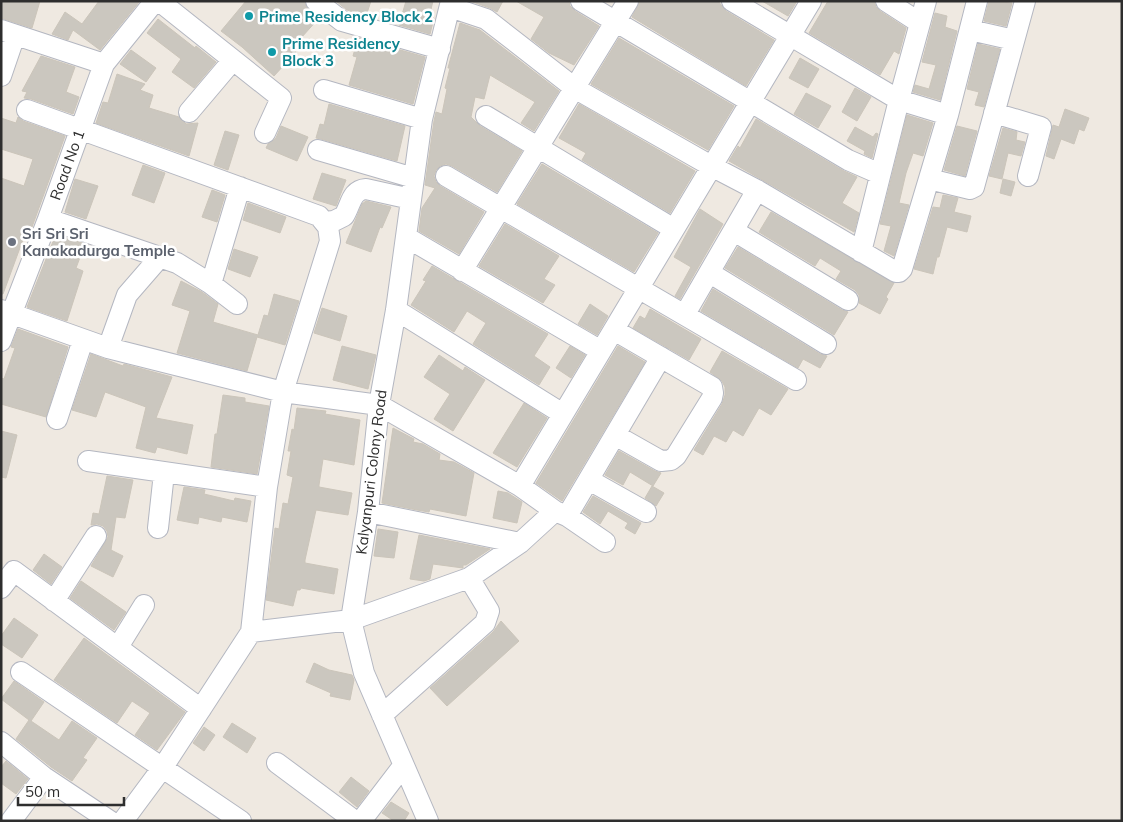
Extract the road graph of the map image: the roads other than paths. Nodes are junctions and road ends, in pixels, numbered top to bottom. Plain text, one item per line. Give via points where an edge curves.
1 (155, 1) edge
2 (159, 1) edge
3 (316, 1) edge
4 (581, 1) edge
5 (628, 1) edge
6 (732, 1) edge
7 (811, 1) edge
8 (886, 1) edge
9 (926, 1) edge
10 (977, 1) edge
11 (1025, 1) edge
12 (451, 4) edge
13 (615, 22) junction
14 (920, 23) junction
15 (970, 30) junction
16 (8, 32) edge
17 (790, 36) junction
18 (1014, 40) junction
19 (440, 49) junction
20 (233, 60) junction
21 (104, 64) junction
22 (1, 76) edge
23 (576, 89) junction
24 (324, 90) dead end
25 (898, 100) junction
26 (751, 102) junction
27 (27, 110) dead end
28 (189, 112) dead end
29 (994, 113) junction
30 (948, 115) junction
31 (486, 116) dead end
32 (422, 119) junction
33 (80, 130) junction
34 (265, 133) dead end
35 (538, 149) junction
36 (318, 150) dead end
37 (713, 167) junction
38 (880, 174) junction
39 (446, 176) dead end
40 (1028, 176) dead end
41 (414, 178) junction
42 (929, 179) junction
43 (240, 187) junction
44 (758, 190) junction
45 (411, 199) junction
46 (501, 208) junction
47 (48, 219) junction
48 (324, 222) junction
49 (674, 230) junction
50 (734, 231) junction
51 (406, 237) junction
52 (861, 252) junction
53 (160, 257) junction
54 (462, 270) junction
55 (710, 273) junction
56 (210, 284) junction
57 (638, 289) junction
58 (848, 300) dead end
59 (237, 304) dead end
60 (396, 310) junction
61 (6, 312) edge
62 (685, 314) junction
63 (614, 330) junction
64 (83, 340) junction
65 (1, 341) edge
66 (826, 344) dead end
67 (108, 348) junction
68 (601, 351) junction
69 (661, 357) junction
70 (796, 380) dead end
71 (283, 392) junction
72 (378, 405) junction
73 (563, 414) junction
74 (57, 419) dead end
75 (615, 435) junction
76 (88, 461) dead end
77 (164, 473) junction
78 (589, 480) junction
79 (520, 486) junction
80 (267, 488) junction
81 (368, 512) junction
82 (646, 512) dead end
83 (561, 514) junction
84 (158, 528) dead end
85 (96, 536) dead end
86 (605, 542) dead end
87 (520, 543) junction
88 (469, 578) junction
89 (1, 588) edge
90 (54, 601) junction
91 (144, 605) dead end
92 (351, 620) junction
93 (251, 632) junction
94 (118, 647) junction
95 (21, 672) dead end
96 (201, 709) junction
97 (382, 715) junction
98 (1, 742) edge
99 (277, 763) dead end
100 (403, 766) junction
101 (163, 768) junction
102 (44, 777) junction
103 (11, 821) edge
104 (110, 821) edge
105 (123, 821) edge
106 (241, 821) edge
107 (355, 821) edge
108 (361, 821) edge
109 (428, 821) edge

1 - 21 street, Road No 1
2 - 20 street
3 - 19 street via 342,21
4 - 13 street
5 - 13 street
6 - 17 street
7 - 17 street
8 - 14 street
9 - 14 street
10 - 15 street
11 - 18 street
12 - 19 street, Kalyanpuri Colony Road
12 - 23 street via 486,19
13 - 23 street
13 - 26 street
14 - 25 street
15 - 18 street
15 - 30 street
16 - 21 street
16 - 22 street
17 - 25 street
17 - 26 street
18 - 29 street
19 - 32 street, Kalyanpuri Colony Road
20 - 28 street
20 - 34 street via 281,98
21 - 33 street, Road No 1
23 - 35 street
23 - 37 street
24 - 32 street
25 - 30 street
25 - 38 street
26 - 37 street
26 - 38 street via 848,160
27 - 33 street
29 - 40 street via 1041,127
29 - 42 street via 974,187 970,189
30 - 42 street
31 - 35 street
32 - 41 street, Kalyanpuri Colony Road
33 - 43 street
33 - 47 street, Road No 1
35 - 46 street
35 - 49 street
36 - 41 street
37 - 44 street
37 - 49 street
38 - 52 street
39 - 46 street
41 - 45 street, Kalyanpuri Colony Road
42 - 52 street via 901,271 896,272
43 - 48 street via 319,216
43 - 56 street
44 - 50 street
44 - 52 street
45 - 48 street via 360,190 355,192 344,216
45 - 51 street, Kalyanpuri Colony Road
46 - 54 street
46 - 57 street
47 - 53 street
47 - 61 street, Road No 1
48 - 71 street via 330,241
49 - 57 street
50 - 55 street
50 - 58 street
51 - 54 street
51 - 60 street, Kalyanpuri Colony Road
53 - 56 street via 177,263
53 - 67 street via 127,295
54 - 68 street
55 - 62 street
55 - 66 street
56 - 59 street
57 - 62 street
57 - 63 street
60 - 72 street, Kalyanpuri Colony Road
60 - 73 street
61 - 64 street
61 - 65 street, Road No 1
62 - 70 street
63 - 68 street
63 - 69 street
64 - 67 street
64 - 74 street
67 - 71 street
68 - 73 street
69 - 75 street
69 - 75 street via 712,386 712,398 672,460 661,461
71 - 72 street
71 - 80 street
72 - 79 street
72 - 81 street, Kalyanpuri Colony Road
73 - 79 street
75 - 78 street
76 - 77 street
77 - 80 street
77 - 84 street
78 - 82 street
78 - 83 street
79 - 83 street
80 - 93 street
81 - 87 street
81 - 92 street, Kalyanpuri Colony Road
83 - 86 street
83 - 87 street
85 - 90 street
87 - 88 street
88 - 92 street
88 - 97 street via 489,611 485,623
89 - 90 street via 14,571
90 - 94 street
91 - 94 street
92 - 93 street
92 - 97 street via 364,673
93 - 96 street
94 - 96 street
95 - 101 street
96 - 101 street
97 - 100 street
98 - 102 street
99 - 107 street
100 - 108 street
100 - 109 street
101 - 105 street
101 - 106 street
102 - 103 street
102 - 104 street

